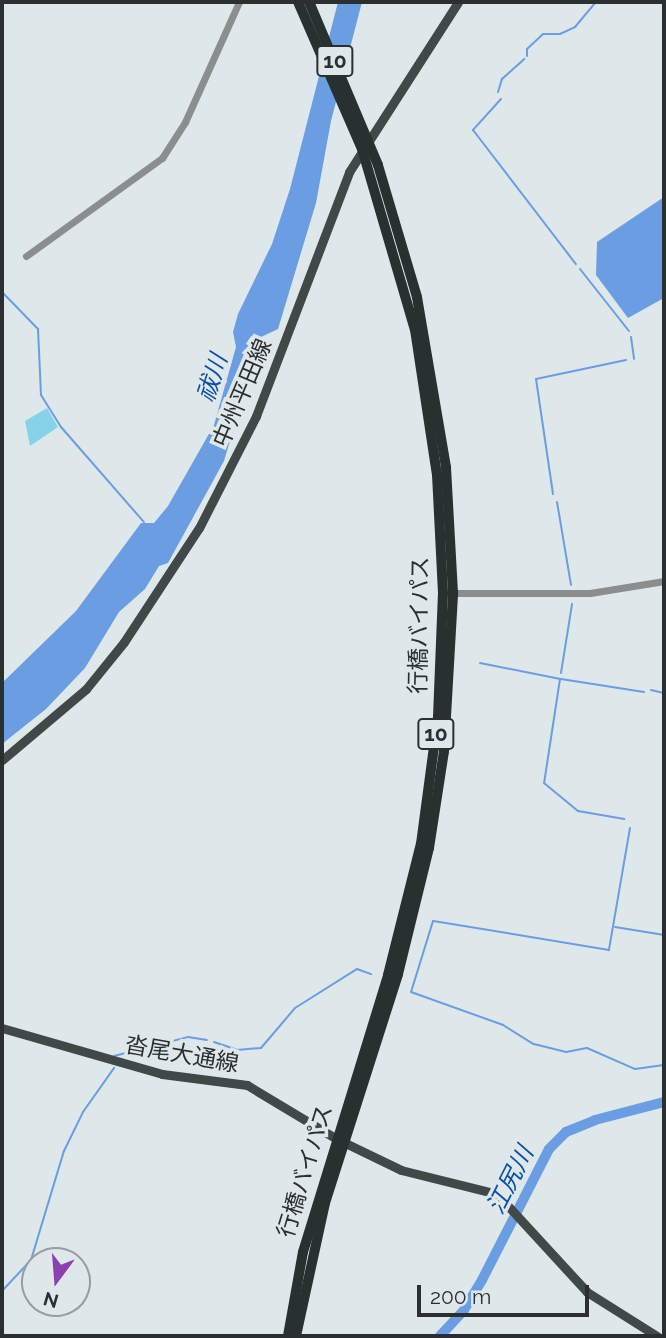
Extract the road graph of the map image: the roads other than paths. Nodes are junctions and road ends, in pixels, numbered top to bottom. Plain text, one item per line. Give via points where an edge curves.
1 (239, 2) edge
2 (458, 2) edge
3 (304, 4) edge
4 (365, 145) junction
5 (26, 256) dead end
6 (664, 581) edge
7 (448, 593) junction
8 (2, 760) edge
9 (2, 1028) edge
10 (340, 1140) junction
11 (288, 1336) edge
12 (296, 1336) edge
13 (656, 1336) edge

1 - 5 street via 185,122 162,158
2 - 4 main road, 中州平田線
3 - 4 highway, 行橋バイパス / 10
4 - 7 highway, 行橋バイパス / 10 via 427,394
4 - 8 main road, 中州平田線 via 339,193 256,415 199,528 124,642 86,690
6 - 7 street via 579,593
7 - 10 highway, 行橋バイパス / 10 via 421,844
9 - 10 main road, 沓尾大通線 via 162,1074 247,1085
10 - 11 highway, 行橋バイパス / 10 via 298,1273
10 - 12 highway, 行橋バイパス / 10
10 - 13 main road, 沓尾大通線 via 401,1170 490,1191 528,1224 587,1292

